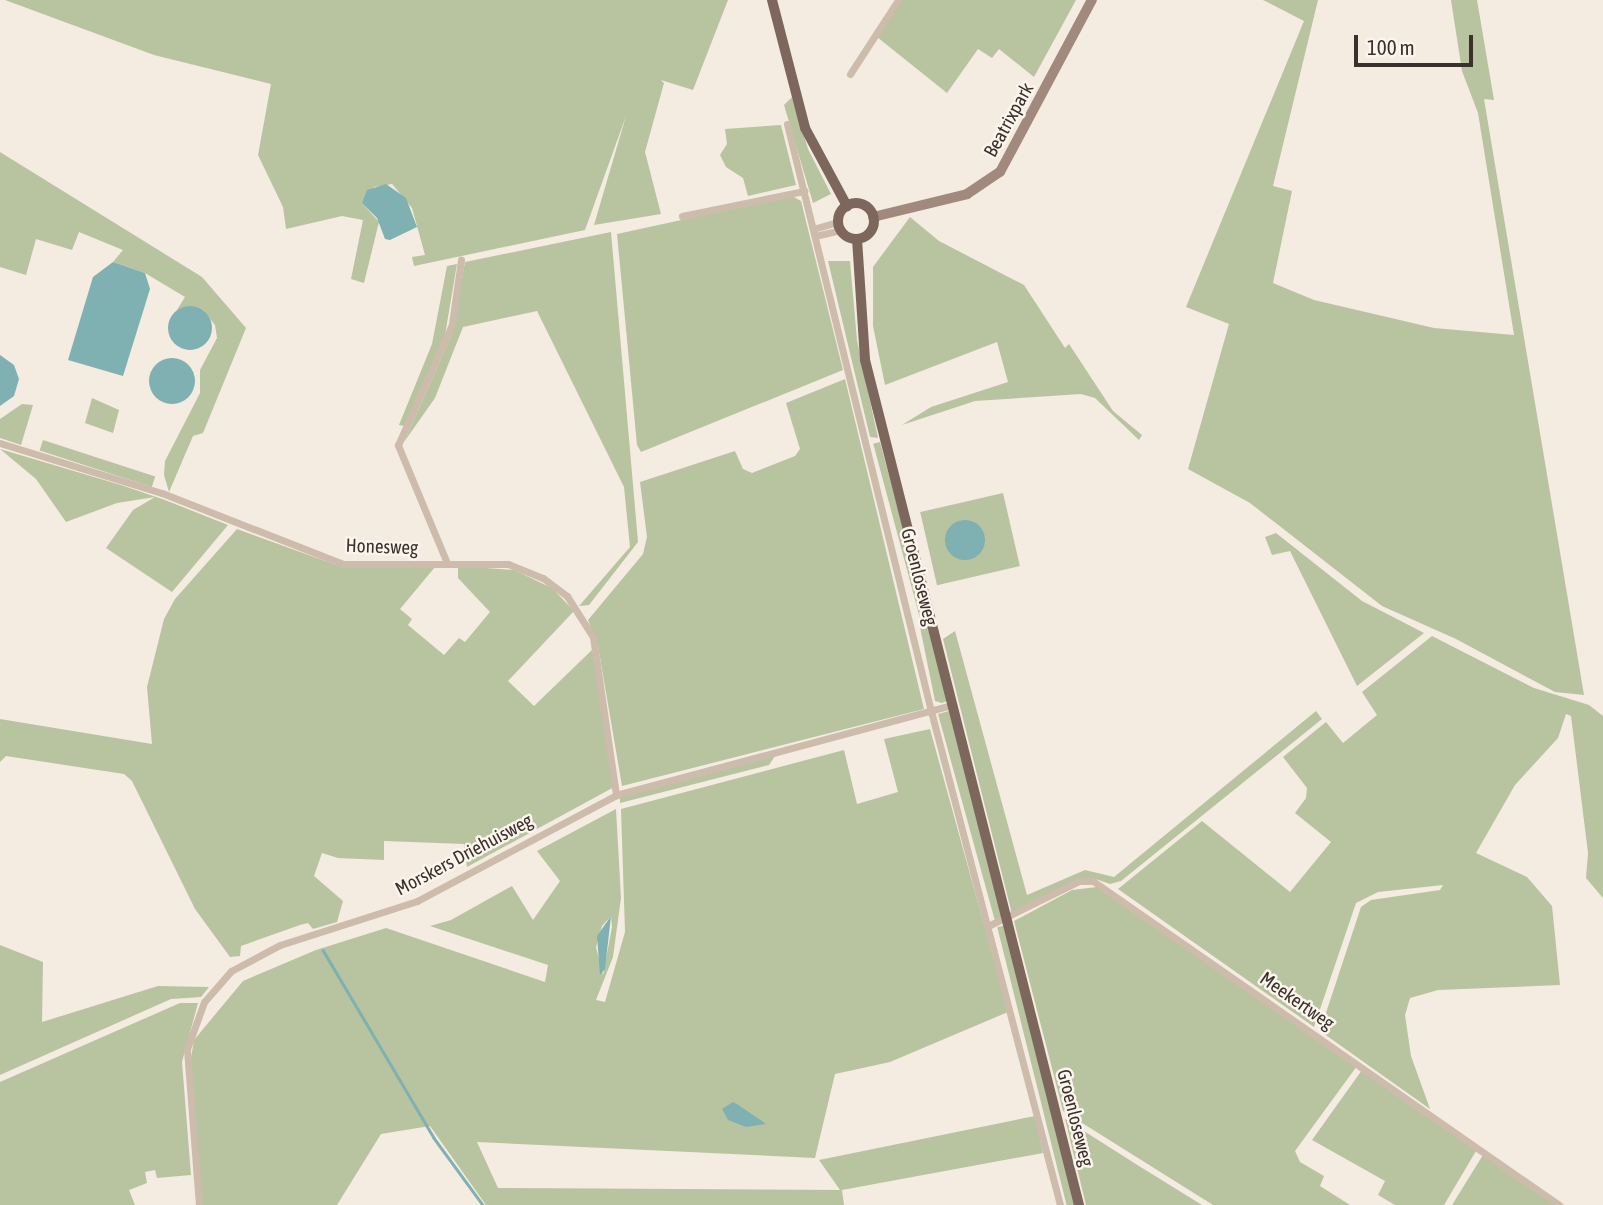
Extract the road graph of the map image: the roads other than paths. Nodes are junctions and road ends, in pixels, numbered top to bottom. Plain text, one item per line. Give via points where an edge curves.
1 (772, 0) edge
2 (898, 0) edge
3 (1092, 0) edge
4 (850, 74) dead end
5 (787, 124) dead end
6 (804, 191) junction
7 (847, 206) junction
8 (682, 216) dead end
9 (873, 217) junction
10 (839, 226) junction
11 (814, 232) junction
12 (857, 240) junction
13 (461, 260) dead end
14 (0, 443) edge
15 (447, 563) junction
16 (952, 705) junction
17 (931, 711) junction
18 (616, 795) junction
19 (1006, 917) junction
20 (990, 925) junction
21 (199, 1205) edge
22 (1060, 1205) edge
23 (1079, 1205) edge
24 (1559, 1205) edge

1 - 7 main road via 805,128
2 - 4 street
3 - 9 street, Beatrixpark via 1000,173 967,194
5 - 6 street, Groenloseweg
6 - 8 street
6 - 11 street, Groenloseweg
7 - 9 main road via 865,206
7 - 10 main road
9 - 12 main road via 872,230
10 - 11 street
10 - 12 main road
11 - 17 street, Groenloseweg
12 - 16 main road, Groenloseweg via 865,360
13 - 15 street via 446,342 398,445
14 - 15 street, Honesweg via 162,493 343,564
15 - 18 street, Honesweg via 523,569 557,588 576,606 598,657
16 - 17 street, Morskers Driehuisweg
16 - 19 main road, Groenloseweg
17 - 18 street, Morskers Driehuisweg
17 - 20 street, Groenloseweg
18 - 21 street, Morskers Driehuisweg via 417,901 280,945 231,971 206,999 187,1049
19 - 20 street
19 - 23 main road, Groenloseweg
19 - 24 street, Meekertweg via 1079,881 1093,881
20 - 22 street, Groenloseweg

